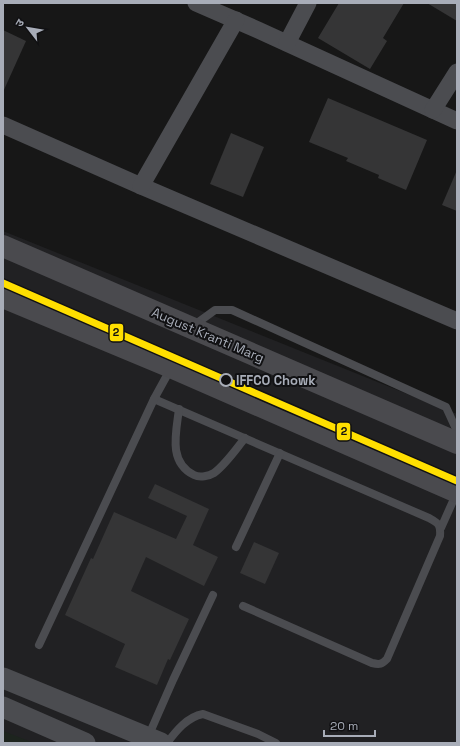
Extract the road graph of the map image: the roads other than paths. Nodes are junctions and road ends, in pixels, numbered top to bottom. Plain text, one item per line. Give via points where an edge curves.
1 (196, 3) edge
2 (308, 3) edge
3 (236, 20) junction
4 (287, 43) junction
5 (457, 72) edge
6 (433, 110) junction
7 (457, 121) edge
8 (3, 125) edge
9 (141, 186) junction
10 (3, 246) edge
11 (3, 297) edge
12 (457, 321) edge
13 (191, 328) junction
14 (171, 367) junction
15 (154, 399) junction
16 (179, 409) junction
17 (457, 430) edge
18 (245, 438) junction
19 (457, 444) edge
20 (280, 453) junction
21 (457, 492) edge
22 (441, 528) junction
23 (236, 547) dead end
24 (213, 595) dead end
25 (243, 606) dead end
26 (39, 645) dead end
27 (3, 678) edge
28 (3, 707) edge
29 (159, 741) edge
30 (85, 743) edge
31 (276, 743) edge

1 - 3 street
2 - 4 street
3 - 4 street
3 - 9 street
4 - 6 street
5 - 6 street
6 - 7 street
8 - 9 street
9 - 12 street
10 - 13 main road, August Kranti Marg
11 - 14 main road
13 - 17 lane via 215,310 232,310 446,407
13 - 19 main road, August Kranti Marg
14 - 15 lane
14 - 21 main road
15 - 16 lane
15 - 26 lane
16 - 18 lane
16 - 18 lane via 175,446 179,462 187,472 199,477 214,473
18 - 20 lane
20 - 22 lane via 429,518 437,522
20 - 23 lane
21 - 22 lane
22 - 25 lane via 440,536 387,659 382,664 372,663
24 - 29 lane via 173,680
27 - 29 street
28 - 30 street
29 - 31 lane via 196,715 203,714

